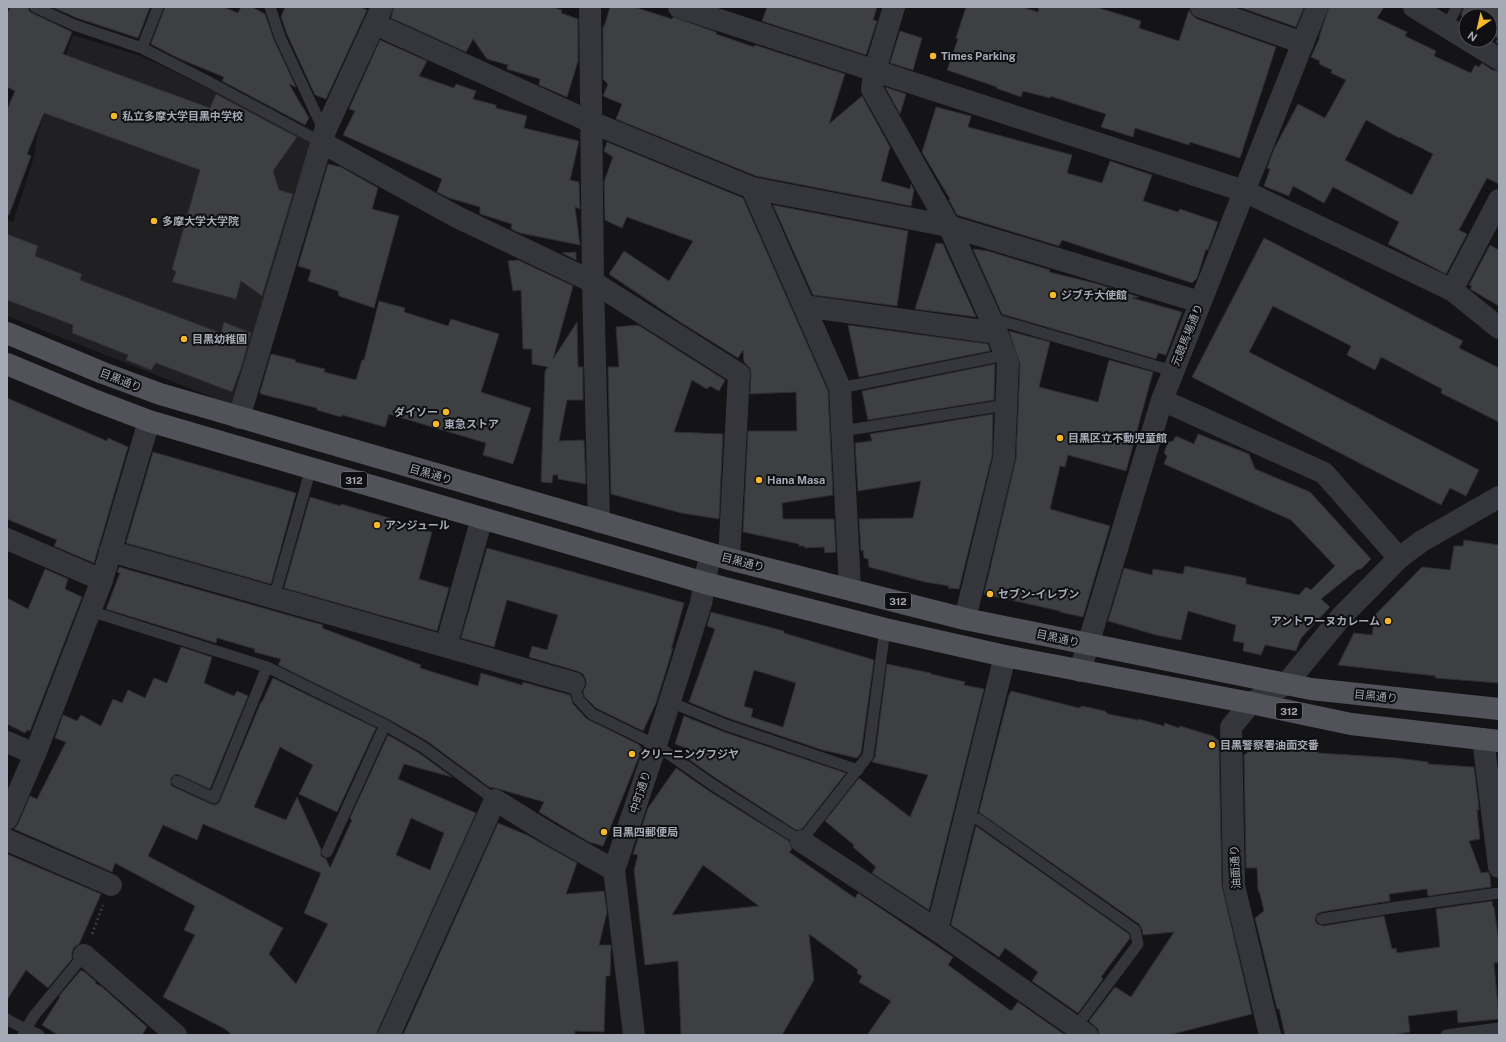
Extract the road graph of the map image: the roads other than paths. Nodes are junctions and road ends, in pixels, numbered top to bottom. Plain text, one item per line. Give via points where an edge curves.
1 (35, 7) edge
2 (158, 7) edge
3 (270, 7) edge
4 (590, 7) edge
5 (678, 7) edge
6 (894, 7) edge
7 (1201, 7) edge
8 (1317, 7) edge
9 (1414, 7) edge
10 (1457, 7) edge
11 (379, 16) edge
12 (1446, 27) junction
13 (1458, 34) edge
14 (1303, 43) junction
15 (142, 48) junction
16 (1481, 48) edge
17 (1499, 59) edge
18 (875, 70) junction
19 (591, 122) junction
20 (323, 137) junction
21 (752, 188) junction
22 (1244, 191) junction
23 (1499, 200) edge
24 (949, 226) junction
25 (593, 282) junction
26 (1452, 290) junction
27 (1200, 302) junction
28 (804, 306) junction
29 (993, 326) junction
30 (1499, 328) edge
31 (7, 333) edge
32 (1005, 355) junction
33 (7, 364) edge
34 (1173, 371) junction
35 (840, 388) junction
36 (1162, 400) junction
37 (1006, 405) junction
38 (238, 418) junction
39 (149, 421) junction
40 (842, 431) junction
41 (311, 468) junction
42 (1499, 497) edge
43 (482, 518) junction
44 (599, 522) junction
45 (7, 539) edge
46 (110, 551) junction
47 (720, 557) junction
48 (1399, 558) junction
49 (102, 580) junction
50 (705, 583) junction
51 (850, 589) junction
52 (274, 598) junction
53 (90, 611) junction
54 (965, 618) junction
55 (885, 629) junction
56 (1087, 644) junction
57 (446, 646) junction
58 (1005, 656) junction
59 (267, 667) junction
60 (1080, 671) junction
61 (574, 683) joint
62 (1286, 684) junction
63 (670, 702) junction
64 (1251, 703) junction
65 (1499, 709) edge
66 (385, 725) junction
67 (1491, 740) edge
68 (7, 742) edge
69 (656, 745) junction
70 (35, 754) junction
71 (858, 770) junction
72 (177, 781) dead end
73 (495, 800) junction
74 (966, 818) junction
75 (7, 819) edge
76 (7, 840) edge
77 (800, 841) junction
78 (327, 852) dead end
79 (1499, 867) edge
80 (614, 870) junction
81 (111, 885) road end
82 (1499, 893) edge
83 (1322, 919) dead end
84 (937, 930) junction
85 (84, 955) joint
86 (7, 1019) edge
87 (1499, 1028) edge
88 (1082, 1031) edge
89 (25, 1032) edge
90 (39, 1035) edge
91 (176, 1035) edge
92 (390, 1035) edge
93 (634, 1035) edge
94 (1270, 1035) edge
95 (1446, 1035) edge

1 - 15 lane via 74,25
2 - 15 lane
3 - 20 lane
4 - 19 street
5 - 18 street
6 - 18 street
7 - 14 street
8 - 14 street, 元競馬場通り
9 - 12 street
10 - 12 lane
11 - 19 street
11 - 20 street
12 - 13 street
14 - 22 street, 元競馬場通り
15 - 20 lane
16 - 17 street
18 - 22 street
18 - 24 street via 872,89
19 - 21 street
19 - 25 street
20 - 25 street via 457,218
20 - 38 street
21 - 24 street
21 - 28 street
22 - 26 street
22 - 27 street, 元競馬場通り
23 - 26 street
24 - 27 street
24 - 29 street
25 - 44 street
25 - 47 street, 中町通り via 739,374
26 - 30 street
27 - 34 street, 元競馬場通り
28 - 29 street
28 - 35 street
29 - 32 street
29 - 34 lane
31 - 38 main road, 目黒通り / 312 via 160,394
32 - 35 lane
32 - 37 street via 1008,363
33 - 39 main road, 312
34 - 36 street, 元競馬場通り
35 - 40 street
36 - 48 street via 1324,473
36 - 56 street, 元競馬場通り
37 - 40 lane
37 - 54 street via 1004,458
38 - 44 main road, 目黒通り / 312
39 - 41 main road, 312
39 - 46 street
40 - 51 street
41 - 43 main road, 312
41 - 52 lane
42 - 48 street via 1422,541
43 - 50 main road, 312
43 - 57 street
44 - 47 main road, 目黒通り / 312
45 - 49 street
46 - 49 street
46 - 52 street
47 - 50 street, 中町通り
47 - 51 main road, 目黒通り / 312
48 - 62 street via 1342,616
49 - 53 street
50 - 55 main road, 312
50 - 63 street, 中町通り
51 - 54 main road, 目黒通り / 312
52 - 57 street
53 - 59 lane
53 - 70 street
54 - 56 main road, 目黒通り / 312
55 - 58 main road, 312
55 - 71 lane via 868,756
56 - 60 street, 元競馬場通り
56 - 62 main road, 目黒通り / 312
57 - 61 street
58 - 60 main road, 312
58 - 74 street
59 - 66 lane
59 - 72 lane via 214,798
60 - 64 main road, 312
61 - 69 lane via 578,699 592,714
62 - 64 street
62 - 65 main road, 目黒通り / 312 via 1311,689
63 - 69 street, 中町通り
63 - 71 lane via 726,725
64 - 67 main road, 312 via 1351,724
64 - 94 street, 油面通り via 1231,726 1234,886
66 - 73 lane via 423,747
66 - 78 lane
67 - 79 street
68 - 70 street
69 - 77 lane
69 - 80 street, 中町通り
70 - 75 street
71 - 77 lane
73 - 80 street
73 - 92 street
74 - 84 street
74 - 88 lane via 978,819 1135,930 1138,944
76 - 81 street
77 - 84 street
80 - 93 street, 中町通り
82 - 83 lane
84 - 88 street
85 - 89 lane via 33,1017
85 - 91 street
86 - 89 lane
87 - 95 lane
89 - 90 lane

